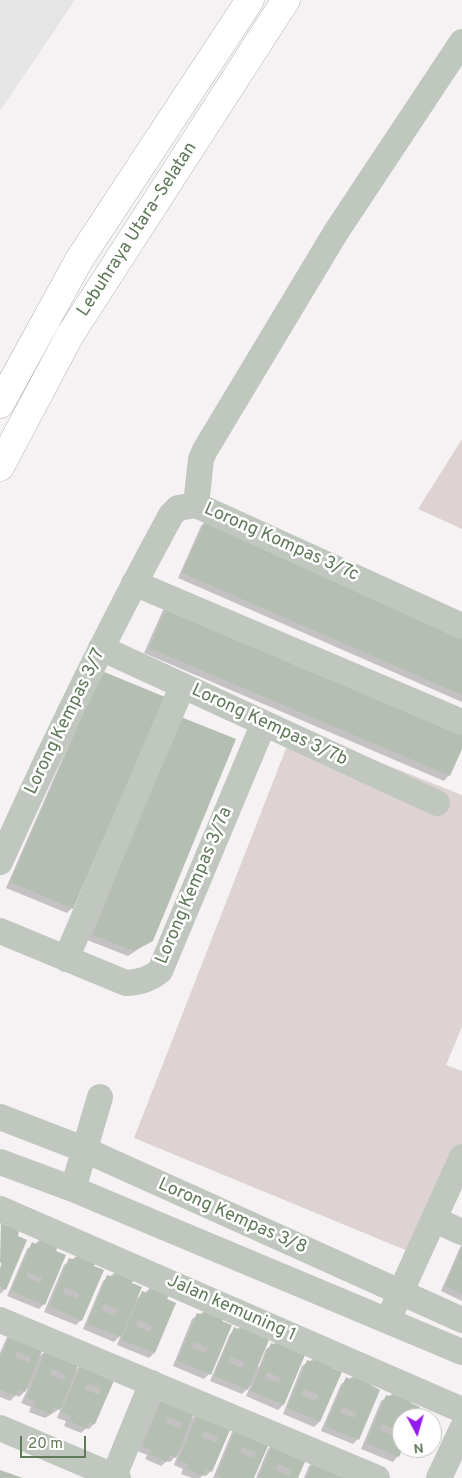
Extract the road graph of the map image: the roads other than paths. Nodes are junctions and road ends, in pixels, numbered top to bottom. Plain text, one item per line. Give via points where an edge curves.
1 (250, 0) edge
2 (286, 0) edge
3 (462, 42) edge
4 (0, 404) edge
5 (0, 467) edge
6 (196, 505) junction
7 (134, 583) junction
8 (462, 626) edge
9 (101, 648) junction
10 (182, 687) junction
11 (462, 722) edge
12 (263, 725) junction
13 (437, 803) dead end
14 (0, 862) edge
15 (0, 931) edge
16 (66, 959) junction
17 (100, 1097) dead end
18 (0, 1118) edge
19 (83, 1149) junction
20 (462, 1157) edge
21 (0, 1162) edge
22 (73, 1189) junction
23 (0, 1209) edge
24 (434, 1220) junction
25 (462, 1232) edge
26 (401, 1293) junction
27 (0, 1320) edge
28 (462, 1320) edge
29 (388, 1322) junction
30 (462, 1352) edge
31 (152, 1382) junction
32 (462, 1410) edge
33 (0, 1428) edge
34 (462, 1429) edge
35 (65, 1468) edge
36 (116, 1477) edge
37 (377, 1478) edge
38 (439, 1478) edge

1 - 4 highway, Lebuhraya Utara–Selatan via 79,260
2 - 5 highway, Lebuhraya Utara–Selatan via 70,335
3 - 6 street via 336,232 205,450
6 - 7 street, Lorong Kompas 3/7c via 178,508 171,515
6 - 8 street, Lorong Kompas 3/7c
7 - 9 street, Lorong Kempas 3/7
7 - 11 street
9 - 10 street, Lorong Kempas 3/7b
9 - 14 street, Lorong Kempas 3/7
10 - 12 street, Lorong Kempas 3/7b
10 - 16 street
12 - 13 street, Lorong Kempas 3/7b
12 - 16 street, Lorong Kempas 3/7a via 160,971 141,982 126,984
15 - 16 street, Lorong Kempas 3/7a
17 - 19 street
18 - 19 street, Lorong Kempas 3/8
19 - 22 street
19 - 26 street, Lorong Kempas 3/8
20 - 24 street
21 - 22 street
22 - 29 street
23 - 32 street, Jalan kemuning 1
24 - 25 street
24 - 26 street
26 - 28 street, Lorong Kempas 3/8
26 - 29 street
27 - 31 street
29 - 30 street
31 - 36 street
31 - 37 street
33 - 35 street
34 - 38 street
35 - 36 street

